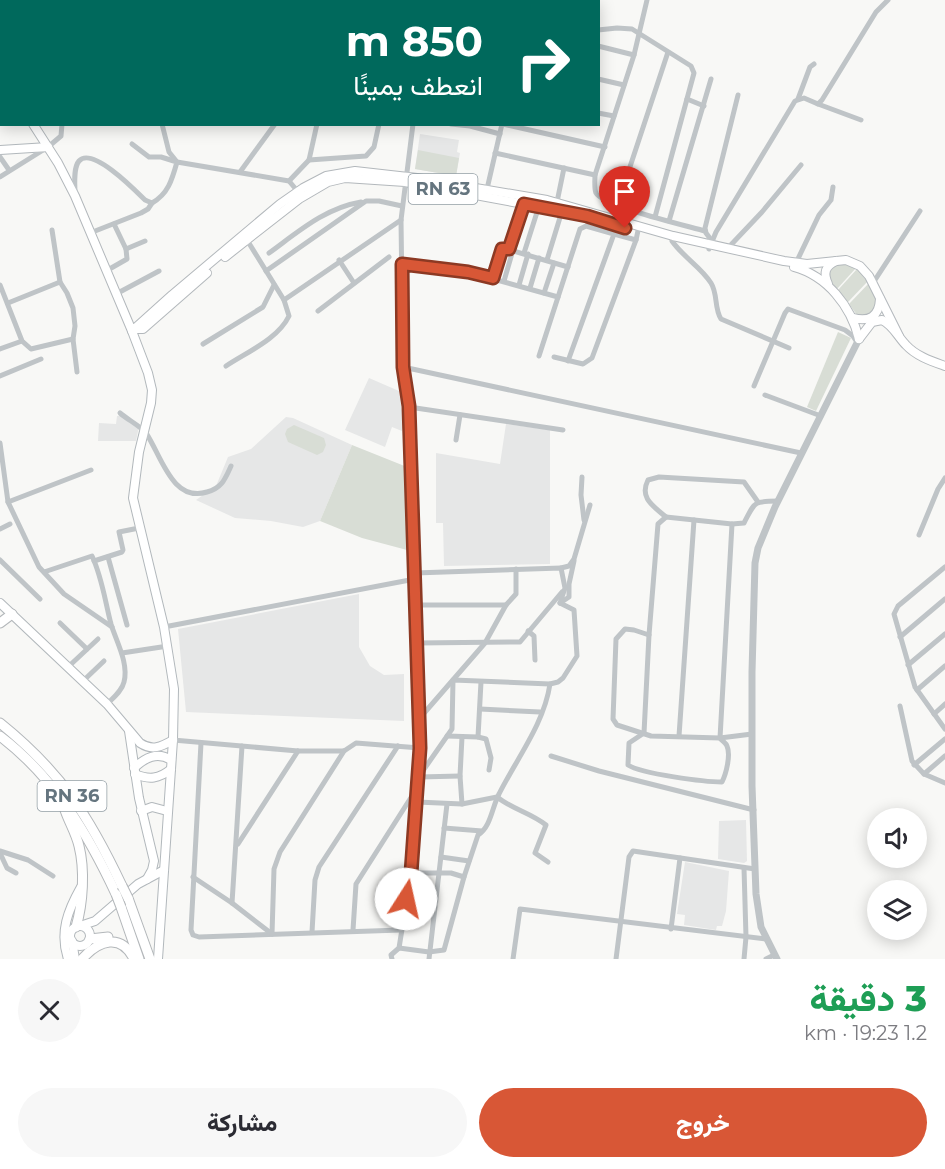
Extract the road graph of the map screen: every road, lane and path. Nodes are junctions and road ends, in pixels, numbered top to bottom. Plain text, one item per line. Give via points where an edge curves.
1 (647, 0) edge
2 (888, 0) edge
3 (600, 30) edge
4 (638, 34) junction
5 (600, 47) edge
6 (668, 52) junction
7 (633, 55) junction
8 (814, 64) dead end
9 (600, 79) edge
10 (711, 79) dead end
11 (624, 85) junction
12 (738, 95) dead end
13 (687, 99) junction
14 (798, 99) junction
15 (818, 104) junction
16 (704, 106) junction
17 (600, 113) edge
18 (614, 116) junction
19 (861, 120) dead end
20 (34, 126) edge
21 (62, 126) edge
22 (162, 126) edge
23 (274, 126) edge
24 (317, 126) edge
25 (379, 126) edge
26 (413, 126) edge
27 (473, 126) edge
28 (502, 126) edge
29 (511, 126) edge
30 (500, 134) junction
31 (132, 144) dead end
32 (48, 147) junction
33 (605, 147) junction
34 (0, 150) edge
35 (495, 153) junction
36 (0, 156) edge
37 (309, 160) junction
38 (177, 162) junction
39 (801, 165) dead end
40 (564, 168) junction
41 (9, 170) junction
42 (240, 172) junction
43 (596, 175) junction
44 (0, 177) edge
45 (405, 179) junction
46 (290, 181) junction
47 (833, 187) dead end
48 (487, 189) junction
49 (300, 194) junction
50 (75, 196) junction
51 (366, 201) junction
52 (152, 202) junction
53 (557, 202) junction
54 (524, 204) junction
55 (402, 206) junction
56 (539, 206) junction
57 (617, 206) junction
58 (562, 210) junction
59 (920, 211) dead end
60 (655, 217) junction
61 (401, 220) junction
62 (669, 221) junction
63 (114, 224) junction
64 (52, 230) dead end
65 (705, 231) junction
66 (90, 233) junction
67 (638, 233) junction
68 (614, 234) junction
69 (247, 240) junction
70 (145, 241) dead end
71 (672, 241) junction
72 (711, 245) junction
73 (126, 249) junction
74 (727, 249) junction
75 (511, 250) junction
76 (269, 253) dead end
77 (526, 254) junction
78 (388, 257) dead end
79 (539, 258) junction
80 (839, 259) junction
81 (339, 260) junction
82 (547, 260) junction
83 (554, 262) junction
84 (402, 264) junction
85 (795, 265) junction
86 (568, 267) junction
87 (106, 271) junction
88 (159, 271) dead end
89 (266, 271) junction
90 (493, 278) junction
91 (504, 281) junction
92 (60, 282) junction
93 (354, 283) junction
94 (873, 283) junction
95 (0, 285) edge
96 (274, 285) junction
97 (519, 285) junction
98 (530, 288) junction
99 (831, 290) junction
100 (544, 293) junction
101 (116, 294) junction
102 (558, 297) junction
103 (880, 298) junction
104 (284, 300) junction
105 (8, 303) junction
106 (318, 311) dead end
107 (853, 318) junction
108 (871, 321) junction
109 (134, 330) junction
110 (899, 336) junction
111 (73, 339) junction
112 (22, 341) junction
113 (773, 341) junction
114 (858, 341) junction
115 (203, 344) dead end
116 (789, 348) dead end
117 (0, 349) edge
118 (539, 356) dead end
119 (554, 357) dead end
120 (41, 359) dead end
121 (568, 361) junction
122 (226, 366) dead end
123 (945, 366) edge
124 (403, 367) junction
125 (77, 372) dead end
126 (0, 376) edge
127 (754, 386) dead end
128 (765, 395) dead end
129 (409, 406) junction
130 (120, 413) dead end
131 (460, 415) junction
132 (821, 416) junction
133 (144, 430) junction
134 (563, 430) dead end
135 (456, 440) dead end
136 (0, 442) edge
137 (1, 453) edge
138 (801, 453) junction
139 (231, 466) dead end
140 (91, 470) dead end
141 (582, 477) dead end
142 (945, 478) edge
143 (2, 483) edge
144 (778, 501) junction
145 (8, 502) junction
146 (758, 502) junction
147 (590, 505) dead end
148 (666, 517) junction
149 (694, 520) junction
150 (585, 522) junction
151 (10, 524) dead end
152 (732, 524) junction
153 (139, 528) junction
154 (0, 530) edge
155 (918, 535) dead end
156 (108, 557) junction
157 (574, 559) junction
158 (0, 561) edge
159 (94, 561) junction
160 (945, 567) edge
161 (561, 568) junction
162 (516, 569) junction
163 (44, 572) junction
164 (415, 576) junction
165 (565, 588) junction
166 (40, 599) dead end
167 (945, 599) edge
168 (0, 603) edge
169 (560, 603) junction
170 (415, 604) junction
171 (506, 605) junction
172 (12, 614) junction
173 (1, 622) edge
174 (60, 622) dead end
175 (20, 623) junction
176 (127, 625) dead end
177 (112, 627) junction
178 (164, 627) junction
179 (528, 631) junction
180 (945, 634) edge
181 (649, 635) junction
182 (900, 637) junction
183 (98, 639) dead end
184 (485, 642) junction
185 (417, 643) junction
186 (168, 646) junction
187 (87, 650) junction
188 (122, 653) junction
189 (535, 660) dead end
190 (104, 661) dead end
191 (908, 665) junction
192 (945, 666) edge
193 (68, 667) junction
194 (453, 680) junction
195 (83, 681) junction
196 (481, 682) junction
197 (550, 684) junction
198 (917, 690) junction
199 (107, 704) junction
200 (945, 704) edge
201 (900, 706) dead end
202 (480, 709) junction
203 (540, 712) junction
204 (934, 714) junction
205 (419, 719) junction
206 (0, 723) edge
207 (945, 729) edge
208 (129, 730) junction
209 (645, 734) junction
210 (752, 735) junction
211 (0, 736) edge
212 (447, 736) junction
213 (679, 736) junction
214 (462, 737) junction
215 (478, 737) junction
216 (720, 738) junction
217 (173, 740) junction
218 (945, 740) edge
219 (201, 743) junction
220 (242, 746) junction
221 (398, 746) junction
222 (420, 748) junction
223 (298, 751) junction
224 (344, 751) junction
225 (154, 752) junction
226 (551, 756) dead end
227 (945, 756) edge
228 (171, 764) junction
229 (914, 765) junction
230 (489, 770) dead end
231 (135, 771) junction
232 (924, 774) junction
233 (460, 776) junction
234 (419, 777) junction
235 (945, 783) edge
236 (418, 787) junction
237 (497, 797) junction
238 (62, 799) junction
239 (417, 802) junction
240 (447, 804) junction
241 (462, 804) junction
242 (754, 810) junction
243 (141, 811) junction
244 (167, 811) junction
245 (444, 828) junction
246 (483, 831) junction
247 (237, 845) junction
248 (165, 851) junction
249 (0, 852) edge
250 (151, 852) junction
251 (441, 857) junction
252 (680, 858) junction
253 (469, 861) junction
254 (548, 862) dead end
255 (744, 868) junction
256 (755, 869) junction
257 (164, 870) junction
258 (16, 873) dead end
259 (411, 873) junction
260 (439, 873) junction
261 (53, 876) dead end
262 (193, 877) junction
263 (464, 877) junction
264 (147, 879) junction
265 (81, 887) junction
266 (232, 903) junction
267 (98, 918) junction
268 (621, 922) junction
269 (78, 926) junction
270 (671, 929) junction
271 (353, 930) junction
272 (401, 930) junction
273 (312, 932) junction
274 (272, 934) junction
275 (746, 937) junction
276 (88, 939) junction
277 (766, 939) junction
278 (72, 941) junction
279 (119, 942) junction
280 (399, 948) junction
281 (429, 952) junction
282 (775, 957) edge
283 (68, 959) edge
284 (75, 959) edge
285 (82, 959) edge
286 (134, 959) edge
287 (139, 959) edge
288 (150, 959) edge
289 (158, 959) edge
290 (392, 959) edge
291 (429, 959) edge
292 (513, 959) edge
293 (616, 959) edge
294 (744, 959) edge
295 (766, 959) edge

1 - 4 street
2 - 15 street via 876,12
3 - 4 street via 626,28
4 - 6 street
4 - 7 street
5 - 7 street
6 - 13 street via 693,69
6 - 57 street
7 - 11 street
8 - 14 street
9 - 11 street
10 - 16 street
11 - 18 street
12 - 65 street
13 - 16 street
13 - 60 street
14 - 15 street
14 - 72 street
15 - 19 street
16 - 62 street
17 - 18 street
18 - 33 street
20 - 32 main road
21 - 32 street via 61,136
22 - 38 street via 169,152
23 - 42 street
24 - 37 street
25 - 37 street via 374,147 366,156
26 - 45 street
27 - 30 street
28 - 30 street
29 - 33 street
30 - 35 street
31 - 38 street via 149,157
32 - 34 main road
32 - 41 street
32 - 50 main road
33 - 43 street
35 - 40 street
35 - 48 street
36 - 41 street
37 - 46 street
38 - 42 street
38 - 52 street via 166,192
39 - 74 street
40 - 43 street
40 - 53 street
41 - 44 street
42 - 46 street
43 - 57 street via 597,195
45 - 48 main road
45 - 49 main road via 376,172 345,172 326,176
45 - 54 main road, RN 63
45 - 55 street
46 - 49 street
47 - 85 street via 831,200 819,215
48 - 53 main road
49 - 69 main road
49 - 109 main road via 257,222
50 - 52 street via 76,167 82,159 89,158 102,163
50 - 66 main road
51 - 55 street
51 - 76 street via 348,204 318,218
51 - 89 street
52 - 63 street via 141,213
53 - 67 main road, RN 63
54 - 56 main road, RN 63
54 - 75 street
55 - 61 street
56 - 58 main road, RN 63
56 - 77 street
57 - 60 street
58 - 67 main road, RN 63
58 - 82 street
59 - 94 street
60 - 62 street
61 - 81 street
61 - 84 street
62 - 65 street
63 - 66 street
63 - 73 street
64 - 92 street
65 - 72 street
66 - 87 main road
67 - 68 street
67 - 71 main road, RN 63
67 - 72 main road, RN 63
67 - 121 street via 592,358 583,364
68 - 86 street via 582,227
68 - 121 street
69 - 89 street
69 - 109 main road via 143,329
70 - 73 street
71 - 72 main road, RN 63
71 - 113 street via 711,283 721,319
72 - 74 main road, RN 63
72 - 85 main road, RN 63
73 - 87 street via 126,262
74 - 85 main road, RN 63
75 - 77 street
75 - 90 street via 502,249
75 - 91 street
77 - 79 street
77 - 97 street
78 - 93 street
79 - 82 street
79 - 98 street
80 - 85 main road, RN 63
80 - 94 main road via 859,266
80 - 99 main road via 825,270
81 - 93 street
81 - 104 street
82 - 83 street
83 - 86 street
83 - 100 street
84 - 90 street
84 - 124 street
85 - 99 main road
86 - 102 street
87 - 101 main road
88 - 101 street
89 - 96 street
90 - 91 street
91 - 97 street
92 - 105 street
92 - 111 street via 73,308
93 - 106 street
94 - 103 main road
95 - 105 street
96 - 104 street
96 - 115 street via 263,307
97 - 98 street
98 - 100 street
99 - 107 main road
100 - 102 street
101 - 109 main road
102 - 118 street
103 - 108 main road via 878,312
103 - 110 main road
104 - 122 street via 289,316 285,326
105 - 112 street
107 - 108 main road
107 - 114 main road
108 - 110 main road via 885,321
108 - 114 main road
109 - 133 main road via 152,390
110 - 123 main road via 915,353
111 - 112 street via 31,349
111 - 125 street
112 - 117 street
113 - 114 street via 784,313 790,309 845,330
113 - 116 street
113 - 127 street
114 - 132 street
119 - 121 street
120 - 126 street
124 - 129 street
124 - 138 street
128 - 132 street
129 - 131 street
129 - 164 street
130 - 133 street
131 - 134 street
131 - 135 street
132 - 138 street
133 - 139 street via 173,482 184,491 199,495 212,491 223,485
133 - 153 main road via 133,498
136 - 137 street
137 - 143 street
138 - 144 street
140 - 145 street
141 - 150 street
142 - 155 street
143 - 145 street
144 - 146 street
144 - 210 street via 755,563
145 - 163 street
146 - 148 street via 744,482 659,477 648,480 644,494
146 - 152 street via 744,523
147 - 150 street
148 - 149 street
148 - 181 street via 658,524
149 - 152 street
149 - 213 street
150 - 157 street
151 - 154 street
152 - 216 street
153 - 156 street via 119,532 123,551
153 - 178 main road
156 - 159 street
156 - 176 street
157 - 161 street
157 - 169 street via 569,597
158 - 166 street
159 - 163 street via 92,556
159 - 177 street
160 - 182 street via 896,609
161 - 162 street
161 - 165 street
162 - 164 street
162 - 171 street via 516,594
163 - 177 street via 64,594
164 - 170 street
164 - 178 street
165 - 169 street
165 - 179 street
167 - 182 street
168 - 172 main road
169 - 197 street via 574,610 577,656 563,678
170 - 171 street
170 - 185 street
171 - 184 street
172 - 173 highway
172 - 175 main road
173 - 175 main road
174 - 187 street
175 - 193 main road
177 - 188 street
178 - 186 main road
179 - 184 street via 520,642
179 - 189 street via 534,636
180 - 191 street
181 - 209 street
181 - 209 street via 625,629 616,639 613,719 617,725
182 - 191 street
183 - 187 street
184 - 185 street
184 - 194 street
185 - 205 street
186 - 188 street
186 - 217 main road via 174,689
187 - 193 street
188 - 199 street via 124,683
190 - 195 street
191 - 198 street
192 - 198 street
193 - 195 main road
194 - 196 street
194 - 205 street
194 - 212 street via 452,729
195 - 199 main road
196 - 197 street
196 - 202 street
197 - 203 street
198 - 204 street
199 - 208 main road
200 - 204 street
201 - 229 street
202 - 203 street
202 - 215 street
203 - 237 street via 536,728
204 - 207 street
205 - 222 street
206 - 288 highway, RN 36, bridge via 42,760 98,835 128,898
208 - 225 main road
208 - 231 main road
209 - 213 street
209 - 216 street via 629,742 628,765 635,770 714,782 722,782 726,775 727,746
210 - 216 street
210 - 242 street
211 - 238 highway via 30,762
212 - 214 street
212 - 234 street
213 - 216 street
214 - 215 street
214 - 233 street
215 - 230 street via 486,739 491,758
217 - 219 street
217 - 225 main road
217 - 228 main road
218 - 229 street
219 - 220 street
219 - 262 street
220 - 223 street
220 - 247 street
221 - 222 street
221 - 224 street via 356,742
221 - 273 street via 319,867
222 - 234 street
223 - 224 street
223 - 247 street
224 - 274 street via 280,852 274,870
225 - 228 main road
225 - 231 main road
226 - 242 street
227 - 232 street
228 - 231 main road via 163,775 153,778
228 - 244 main road
229 - 232 street
231 - 243 main road
232 - 235 street
233 - 234 street
233 - 241 street
234 - 236 street
236 - 239 street
236 - 271 street via 356,884
237 - 241 street
237 - 246 street
237 - 254 street via 546,825 534,853
238 - 265 highway via 80,849
238 - 287 highway, bridge via 94,849 116,894
239 - 240 street
239 - 259 street
240 - 241 street
240 - 245 street
242 - 256 street
243 - 244 main road via 152,807
243 - 250 main road
244 - 248 main road
245 - 246 street
245 - 251 street
246 - 253 street
247 - 266 street
248 - 250 main road
248 - 257 main road
249 - 258 street via 7,868
249 - 261 street via 28,860
250 - 264 main road via 154,864
251 - 253 street
251 - 260 street
252 - 255 street
252 - 268 street via 637,851 630,854
252 - 270 street
253 - 263 street
255 - 256 street
255 - 275 street
256 - 277 street via 758,915
257 - 264 main road
257 - 289 main road
259 - 260 street
259 - 272 street
260 - 263 street
260 - 281 street
262 - 266 street
262 - 274 street via 193,935
263 - 281 street via 444,951
264 - 267 main road
265 - 269 highway
265 - 283 main road via 64,928
266 - 274 street
267 - 269 main road
267 - 276 main road
268 - 270 street
268 - 292 street via 520,909
268 - 293 street
269 - 276 main road via 86,927
269 - 278 main road via 71,933
270 - 275 street
271 - 272 street
271 - 273 street
272 - 280 street
273 - 274 street
275 - 277 street
275 - 294 street
276 - 278 main road via 78,946
276 - 279 highway via 108,937
276 - 285 main road
277 - 282 street
278 - 284 main road
279 - 285 highway via 102,943
279 - 286 highway
280 - 281 street
280 - 290 street
281 - 291 street
282 - 295 street

